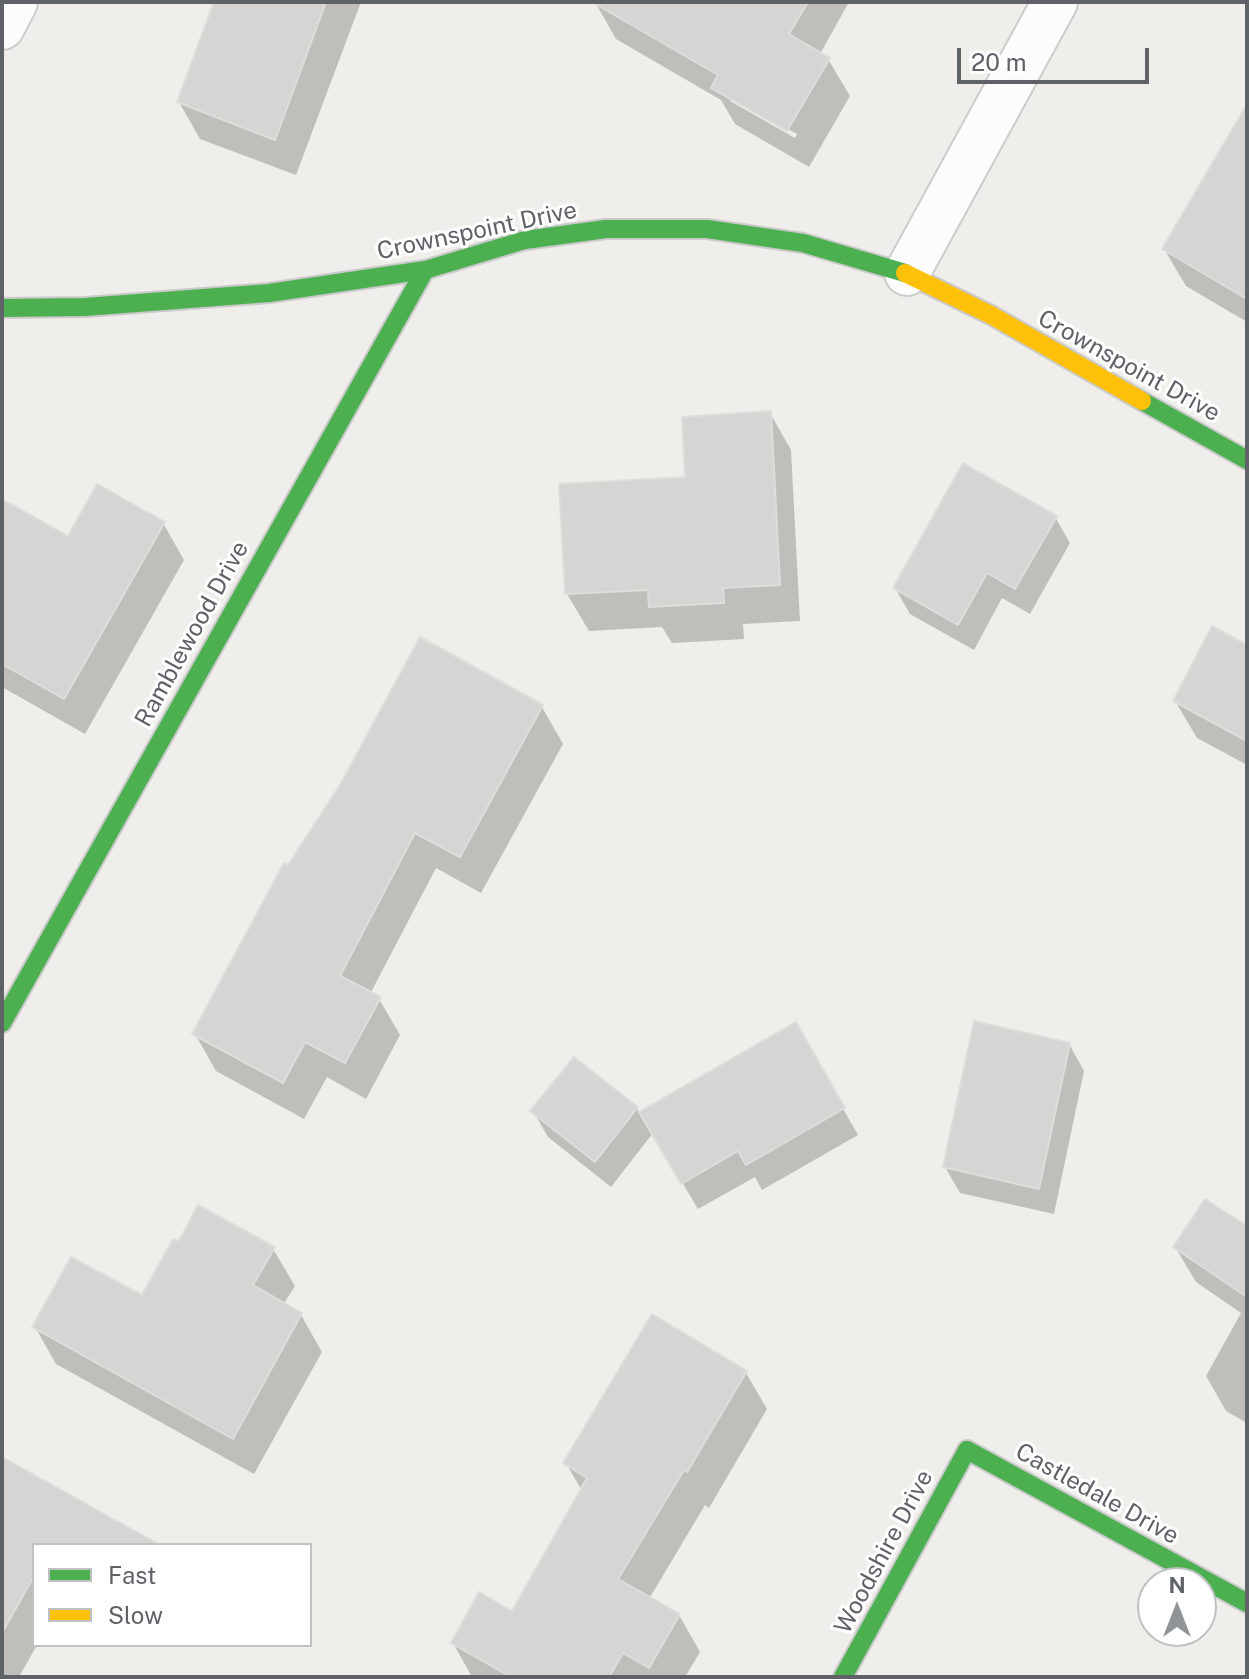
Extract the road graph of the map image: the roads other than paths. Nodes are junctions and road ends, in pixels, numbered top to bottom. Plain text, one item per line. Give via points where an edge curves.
1 (15, 2) edge
2 (1055, 2) edge
3 (2, 27) edge
4 (425, 270) junction
5 (907, 273) junction
6 (2, 308) edge
7 (1247, 460) edge
8 (2, 1023) edge
9 (967, 1450) joint
10 (1247, 1603) edge
11 (843, 1677) edge

1 - 3 street
2 - 5 street
4 - 5 street, Crownspoint Drive via 525,240 606,229 707,229 803,243
4 - 6 street, Crownspoint Drive via 269,293
4 - 8 street, Ramblewood Drive
5 - 7 street, Crownspoint Drive
9 - 10 street, Castledale Drive
9 - 11 street, Woodshire Drive

